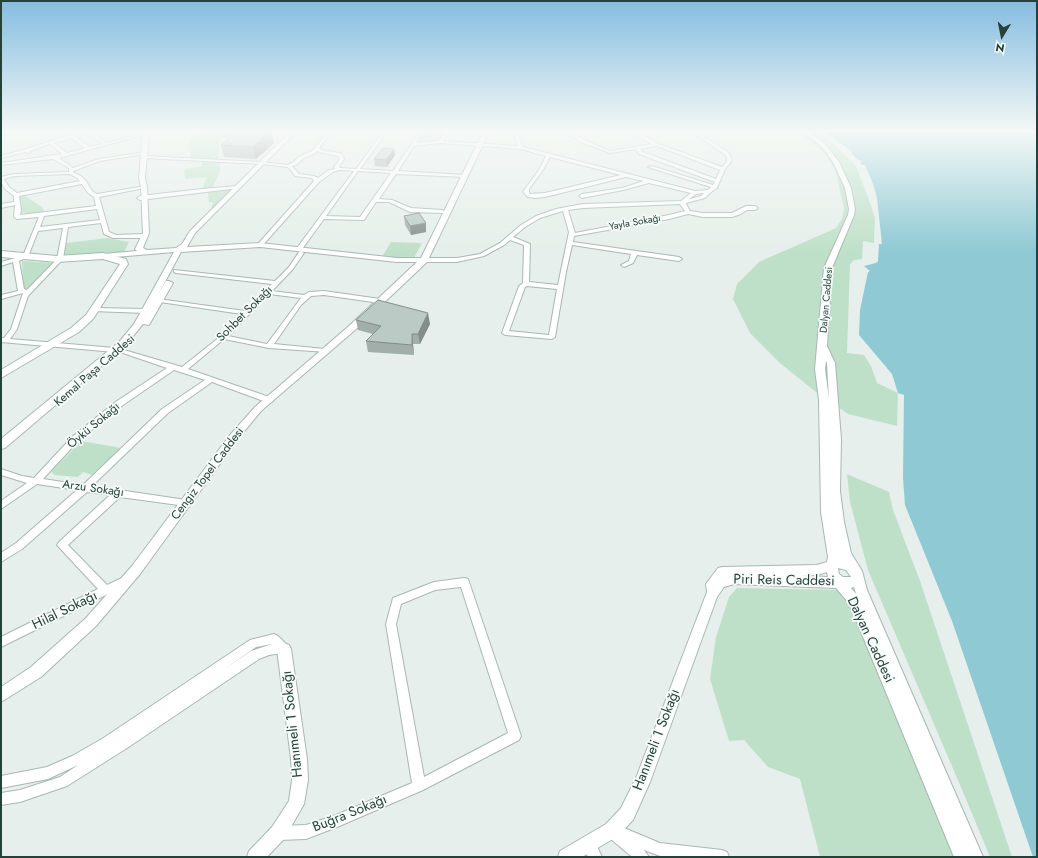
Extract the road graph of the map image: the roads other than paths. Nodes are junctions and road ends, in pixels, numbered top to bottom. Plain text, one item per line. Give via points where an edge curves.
1 (56, 172) edge
2 (72, 172) edge
3 (143, 172) edge
4 (253, 172) edge
5 (295, 172) edge
6 (329, 172) edge
7 (355, 172) edge
8 (393, 172) joint
9 (465, 172) edge
10 (539, 172) edge
11 (600, 172) edge
12 (612, 172) edge
13 (667, 172) edge
14 (683, 172) edge
15 (722, 172) edge
16 (841, 172) edge
17 (326, 174) junction
18 (463, 176) junction
19 (625, 176) junction
20 (310, 177) junction
21 (2, 180) edge
22 (604, 180) junction
23 (317, 181) junction
24 (649, 181) junction
25 (84, 182) junction
26 (594, 183) junction
27 (713, 186) junction
28 (237, 187) junction
29 (141, 188) junction
30 (623, 189) junction
31 (695, 194) junction
32 (16, 195) junction
33 (96, 196) junction
34 (582, 196) dead end
35 (142, 198) junction
36 (374, 200) junction
37 (682, 202) junction
38 (17, 203) junction
39 (1, 206) edge
40 (100, 207) junction
41 (755, 208) dead end
42 (565, 209) junction
43 (442, 212) junction
44 (688, 212) junction
45 (42, 215) junction
46 (324, 217) junction
47 (104, 222) junction
48 (66, 225) junction
49 (38, 229) junction
50 (571, 235) junction
51 (142, 236) junction
52 (509, 238) junction
53 (569, 243) junction
54 (258, 247) junction
55 (183, 250) junction
56 (301, 251) junction
57 (145, 252) junction
58 (634, 253) junction
59 (1, 254) edge
60 (25, 257) junction
61 (60, 259) junction
62 (126, 259) junction
63 (679, 259) dead end
64 (16, 260) junction
65 (420, 262) junction
66 (1, 264) edge
67 (624, 265) dead end
68 (176, 271) junction
69 (277, 283) junction
70 (526, 284) junction
71 (561, 287) junction
72 (31, 290) junction
73 (21, 292) junction
74 (266, 292) junction
75 (1, 297) edge
76 (305, 297) junction
77 (160, 300) junction
78 (380, 301) junction
79 (94, 310) junction
80 (146, 311) junction
81 (246, 313) junction
82 (224, 337) junction
83 (4, 340) edge
84 (54, 344) junction
85 (269, 346) junction
86 (823, 346) junction
87 (118, 350) junction
88 (325, 351) junction
89 (173, 367) junction
90 (183, 370) junction
91 (820, 371) junction
92 (832, 374) junction
93 (1, 375) edge
94 (210, 379) junction
95 (269, 400) junction
96 (1, 445) edge
97 (1, 451) edge
98 (832, 472) junction
99 (5, 473) edge
100 (1, 480) edge
101 (36, 481) junction
102 (85, 488) junction
103 (831, 490) junction
104 (118, 493) junction
105 (186, 503) junction
106 (1, 506) edge
107 (1, 558) edge
108 (833, 565) junction
109 (857, 575) junction
110 (815, 576) junction
111 (128, 579) junction
112 (838, 582) junction
113 (106, 590) junction
114 (712, 595) joint
115 (1, 642) edge
116 (284, 649) junction
117 (1, 695) edge
118 (902, 701) junction
119 (1, 782) edge
120 (419, 786) junction
121 (1, 799) edge
122 (612, 830) junction
123 (278, 833) junction
124 (588, 843) junction
125 (255, 857) edge
126 (566, 857) edge
127 (595, 857) edge
128 (642, 857) edge
129 (722, 857) edge
130 (962, 857) edge
131 (975, 857) edge

1 - 21 street via 14,175
2 - 25 street
3 - 29 street
4 - 28 street
5 - 20 street via 297,175
6 - 17 street
7 - 46 street, Sohbet Sokağı
8 - 18 street
8 - 36 street
9 - 18 street
10 - 26 street via 526,189 528,195 545,195
11 - 26 street via 601,177
12 - 19 street
13 - 27 street
14 - 27 street
15 - 27 street
16 - 86 street, Dalyan Caddesi via 848,188 852,209 828,268
17 - 20 street
17 - 23 street
18 - 43 street
18 - 65 street
19 - 22 street
19 - 24 street
20 - 23 street
21 - 32 street
22 - 26 street
22 - 30 street
23 - 54 street
24 - 30 street
24 - 31 street
25 - 32 street
25 - 33 street
27 - 31 street
27 - 37 street via 703,197
28 - 35 street
28 - 55 street via 192,232
29 - 33 street
29 - 35 street
30 - 34 street
31 - 37 street
32 - 38 street
33 - 40 street
35 - 51 street via 146,233
36 - 43 street via 390,201 410,210
36 - 46 street via 362,219
37 - 42 street
37 - 44 street
38 - 39 street
38 - 45 street via 17,217
40 - 45 street
40 - 47 street
41 - 44 street via 746,208 732,215 703,216
42 - 50 street via 571,224
42 - 52 street via 538,217
43 - 65 street
44 - 50 street, Yayla Sokağı
45 - 49 street
46 - 56 street, Sohbet Sokağı
47 - 48 street
47 - 51 street via 106,234
48 - 49 street
48 - 61 street
49 - 60 street
50 - 53 street
51 - 57 street via 138,249
51 - 62 street
52 - 65 street via 482,255 457,260
52 - 70 street via 528,244
53 - 58 street
53 - 71 street
54 - 55 street
54 - 56 street
55 - 57 street
55 - 62 street
55 - 68 street, Kemal Paşa Caddesi
55 - 80 street, Kemal Paşa Caddesi
56 - 65 street
56 - 69 street, Sohbet Sokağı via 298,260
57 - 62 street
58 - 63 street
58 - 67 street via 631,262
59 - 60 main road
60 - 61 main road
60 - 64 street
61 - 62 main road via 103,256 123,261
61 - 72 street
62 - 79 main road
64 - 66 street
64 - 73 street
65 - 78 street, Cengiz Topel Caddesi
68 - 69 street
68 - 77 street, Kemal Paşa Caddesi
69 - 74 street, Sohbet Sokağı
70 - 71 street
70 - 71 street via 522,286 505,333 552,337
72 - 73 street
72 - 83 street via 25,295 14,329
73 - 75 street
74 - 76 street
74 - 81 street, Sohbet Sokağı
76 - 78 street via 312,293 324,293
76 - 85 street
77 - 81 street
77 - 87 street, Kemal Paşa Caddesi via 140,332
78 - 88 street, Cengiz Topel Caddesi
79 - 80 street
79 - 84 main road via 75,330
80 - 87 street, Kemal Paşa Caddesi
81 - 82 street, Sohbet Sokağı
82 - 85 street
82 - 90 street, Sohbet Sokağı
83 - 84 street
84 - 87 street
84 - 93 main road
85 - 88 street
86 - 91 street, Dalyan Caddesi
86 - 92 street, Dalyan Caddesi via 830,356
87 - 89 street
87 - 96 street, Kemal Paşa Caddesi
87 - 97 street, Kemal Paşa Caddesi
88 - 95 street, Cengiz Topel Caddesi
89 - 90 street
89 - 101 street, Öykü Sokağı via 120,403 76,438
90 - 94 street
91 - 92 street via 826,376
91 - 98 street, Dalyan Caddesi
92 - 98 street, Dalyan Caddesi
94 - 95 street
94 - 102 street via 165,411
95 - 105 street, Cengiz Topel Caddesi via 234,437
98 - 103 street, Dalyan Caddesi
99 - 100 street
99 - 101 street, Arzu Sokağı
101 - 102 street, Arzu Sokağı
101 - 106 street, Öykü Sokağı
102 - 104 street, Arzu Sokağı
102 - 107 street via 19,546
103 - 108 street, Dalyan Caddesi via 827,512
103 - 109 street, Dalyan Caddesi via 845,554
104 - 105 street, Arzu Sokağı
104 - 113 street via 62,544
105 - 111 street, Cengiz Topel Caddesi
108 - 109 street, Piri Reis Caddesi via 850,566
108 - 110 street, Piri Reis Caddesi
108 - 112 street, Dalyan Caddesi via 834,576
109 - 112 street, Piri Reis Caddesi via 851,583
109 - 118 street, Dalyan Caddesi
110 - 112 street, Piri Reis Caddesi
110 - 114 street, Piri Reis Caddesi via 726,580 720,583
111 - 113 street, Hilal Sokağı
111 - 117 street, Cengiz Topel Caddesi via 91,622 36,672
112 - 118 street, Dalyan Caddesi via 852,598
113 - 115 street, Hilal Sokağı
114 - 122 street, Hanımeli 1 Sokağı via 642,782 627,814
116 - 119 street via 274,639 254,643 106,743 76,760 48,773
116 - 121 street via 269,650 255,655 63,782 20,796
116 - 123 street, Hanımeli 1 Sokağı via 300,780 296,804
118 - 130 street, Dalyan Caddesi
118 - 131 street, Dalyan Caddesi
120 - 120 street, Buğra Sokağı via 515,736 464,582 434,586 397,601 391,624
120 - 123 street, Buğra Sokağı via 306,832
122 - 124 street, Hanımeli 1 Sokağı
122 - 128 street
122 - 129 street via 660,850
123 - 125 street, Hanımeli 1 Sokağı
124 - 126 street, Hanımeli 1 Sokağı
124 - 127 street

